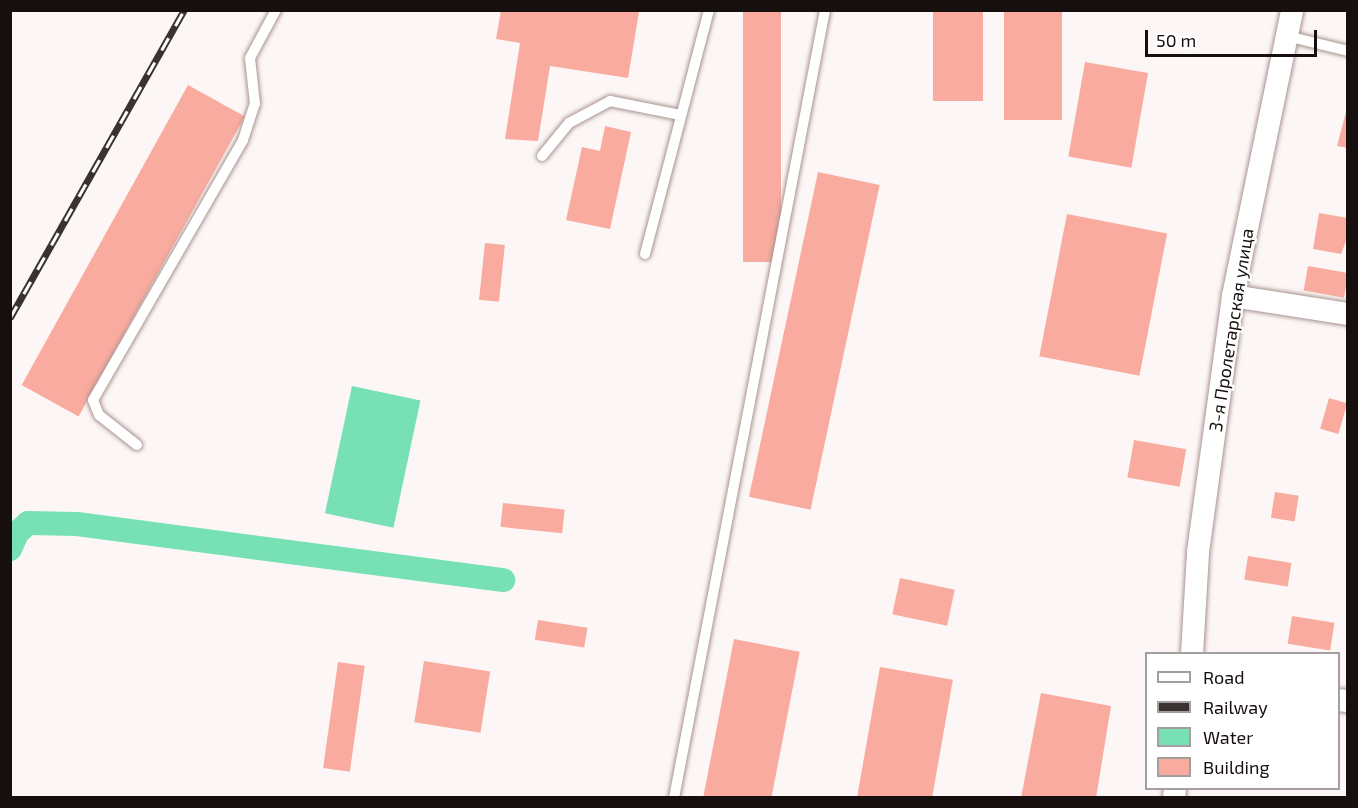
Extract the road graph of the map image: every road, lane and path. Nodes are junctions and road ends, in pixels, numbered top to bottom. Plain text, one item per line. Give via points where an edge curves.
1 (276, 10) edge
2 (709, 10) edge
3 (825, 10) edge
4 (1292, 10) edge
5 (1287, 36) junction
6 (1347, 51) edge
7 (681, 115) junction
8 (542, 156) dead end
9 (645, 254) dead end
10 (1233, 296) junction
11 (1347, 314) edge
12 (137, 445) dead end
13 (1192, 652) edge
14 (674, 798) edge

1 - 12 lane via 250,58 255,104 243,140 93,400 99,415
2 - 7 lane
3 - 14 lane
4 - 5 street, 3-я Пролетарская улица
5 - 6 lane
5 - 10 street, 3-я Пролетарская улица
7 - 8 lane via 610,101 569,123
7 - 9 lane
10 - 11 street
10 - 13 street, 3-я Пролетарская улица via 1198,552

